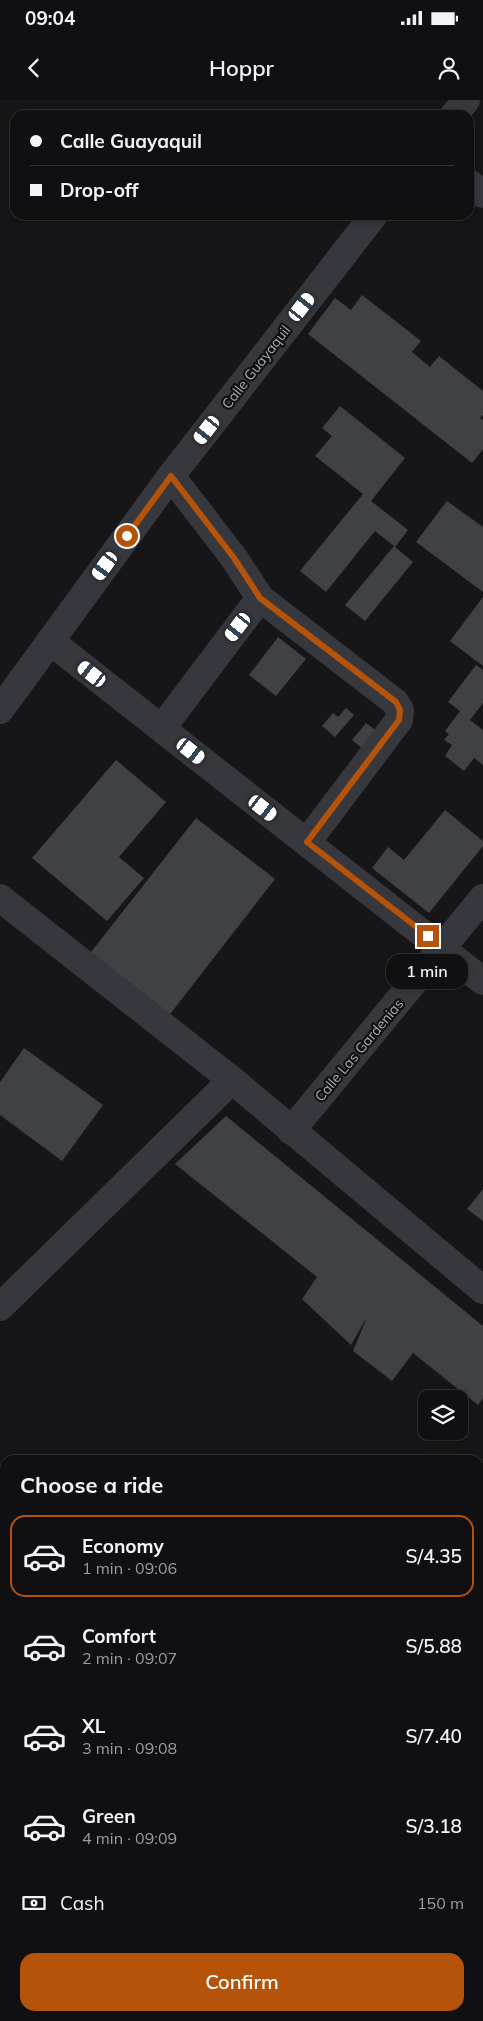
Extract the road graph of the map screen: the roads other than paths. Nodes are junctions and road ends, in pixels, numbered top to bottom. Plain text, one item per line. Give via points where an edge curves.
1 (370, 220) edge
2 (171, 476) junction
3 (260, 598) junction
4 (50, 641) junction
5 (0, 710) edge
6 (162, 728) junction
7 (307, 842) junction
8 (0, 898) edge
9 (483, 898) edge
10 (443, 948) junction
11 (483, 981) edge
12 (232, 1080) junction
13 (291, 1131) junction
14 (483, 1290) edge
15 (0, 1307) edge

1 - 2 street, Calle Guayaquil
2 - 3 street via 234,558
2 - 4 street, Calle Guayaquil
3 - 6 street
3 - 7 street via 396,702 400,710 399,720
4 - 5 street, Calle Guayaquil
4 - 6 street
6 - 7 street
7 - 10 street
8 - 12 street
9 - 10 street, Calle Las Gardenias
10 - 11 street
10 - 13 street, Calle Las Gardenias
12 - 13 street
12 - 15 street
13 - 14 street

